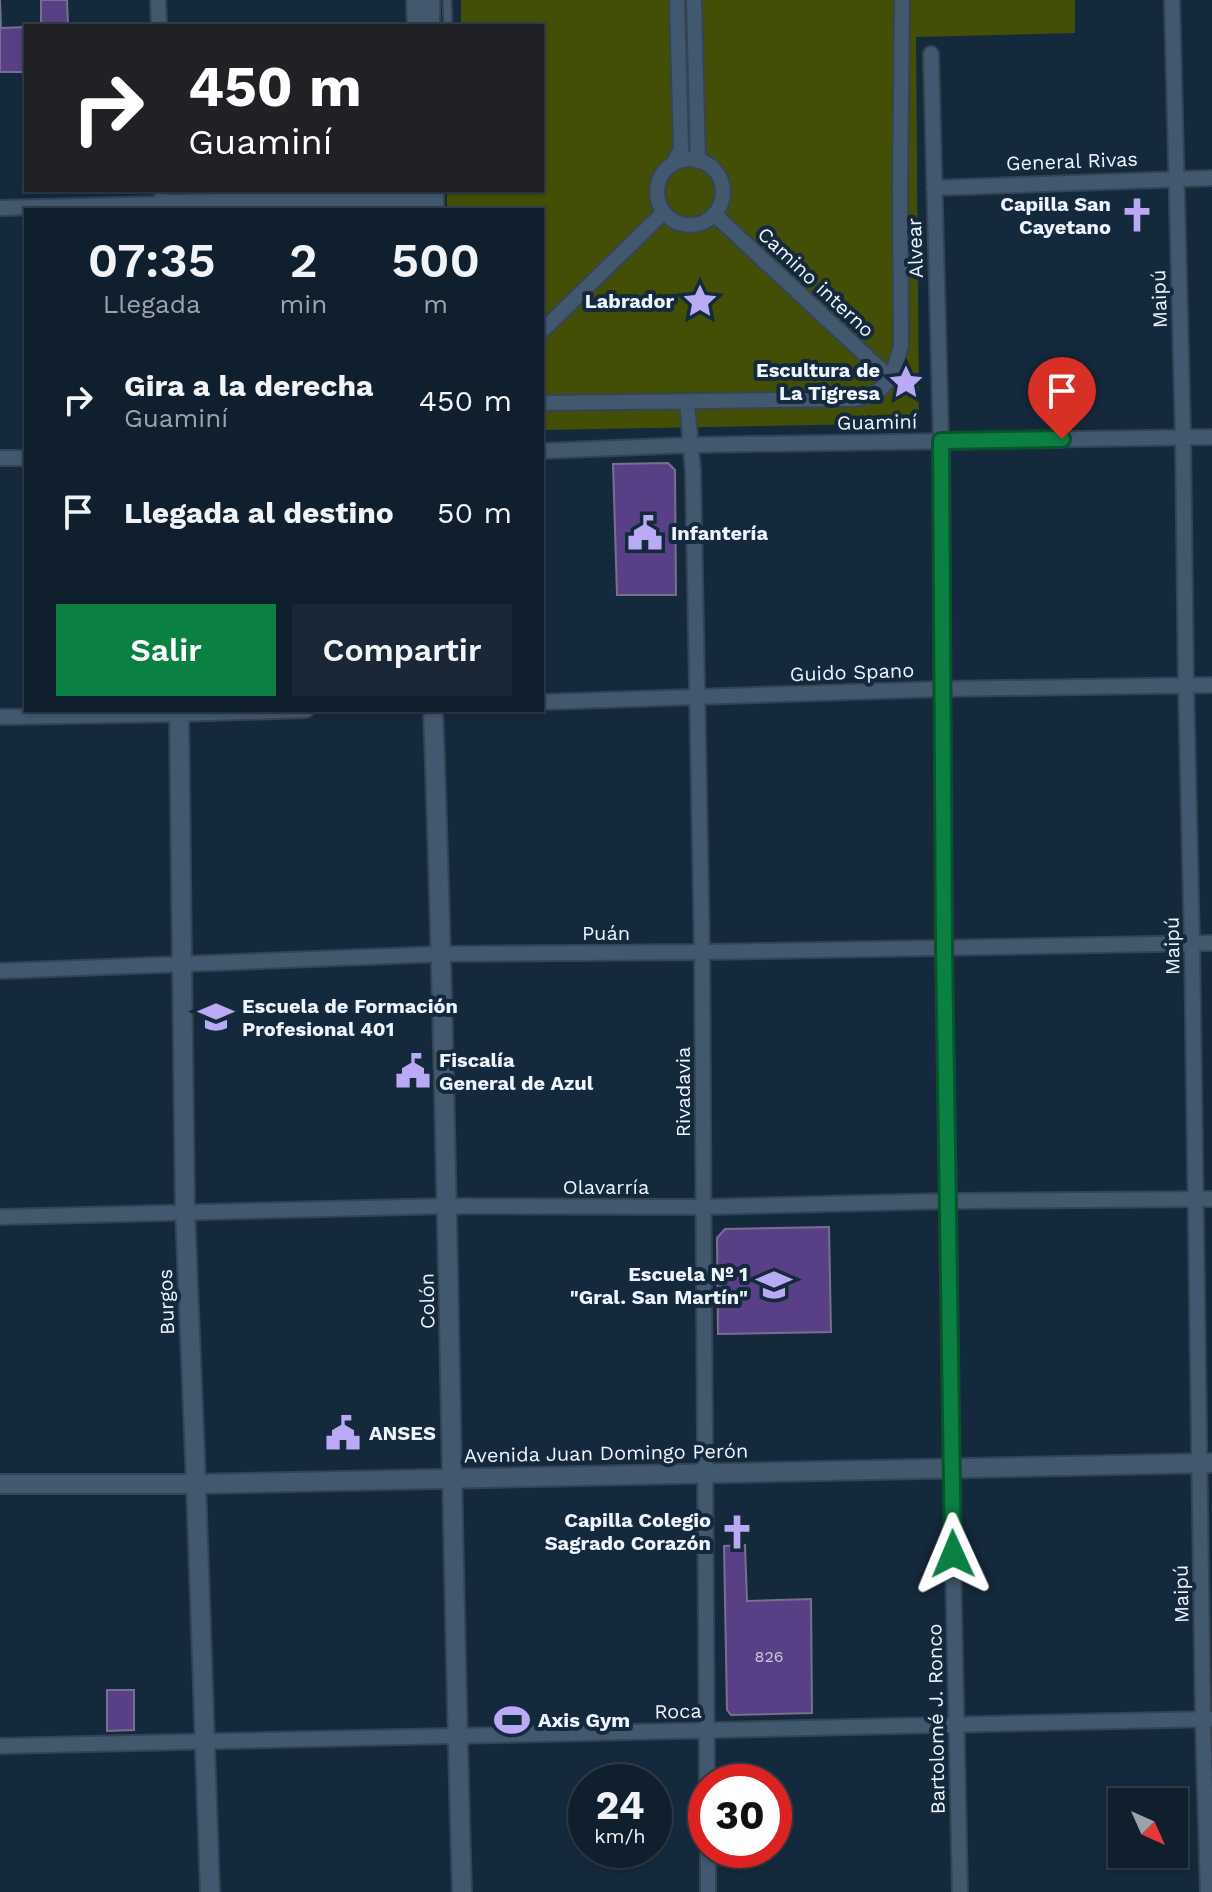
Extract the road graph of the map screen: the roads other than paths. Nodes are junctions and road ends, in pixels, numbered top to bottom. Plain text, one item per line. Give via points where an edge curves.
1 (158, 0) edge
2 (416, 0) edge
3 (430, 0) edge
4 (447, 0) edge
5 (677, 0) edge
6 (694, 0) edge
7 (902, 0) edge
8 (1172, 0) edge
9 (159, 24) edge
10 (417, 24) edge
11 (430, 24) edge
12 (448, 24) edge
13 (931, 54) dead end
14 (698, 161) junction
15 (673, 164) junction
16 (1212, 178) edge
17 (1176, 180) junction
18 (934, 188) junction
19 (427, 200) edge
20 (162, 201) edge
21 (0, 208) edge
22 (664, 212) junction
23 (714, 214) junction
24 (544, 329) edge
25 (890, 378) junction
26 (687, 402) junction
27 (544, 403) edge
28 (1183, 437) junction
29 (1212, 437) edge
30 (941, 441) junction
31 (690, 445) junction
32 (544, 451) edge
33 (0, 458) edge
34 (24, 458) edge
35 (1212, 685) edge
36 (1186, 686) junction
37 (942, 689) junction
38 (697, 697) junction
39 (544, 702) edge
40 (179, 712) edge
41 (433, 712) edge
42 (0, 717) edge
43 (1212, 943) edge
44 (1192, 944) junction
45 (944, 947) junction
46 (702, 952) junction
47 (442, 954) junction
48 (182, 964) junction
49 (0, 971) edge
50 (1196, 1199) junction
51 (1212, 1199) edge
52 (949, 1201) junction
53 (447, 1206) junction
54 (703, 1207) junction
55 (185, 1211) junction
56 (0, 1217) edge
57 (1206, 1463) edge
58 (951, 1468) junction
59 (705, 1473) junction
60 (453, 1478) junction
61 (0, 1484) edge
62 (196, 1484) junction
63 (1208, 1720) edge
64 (956, 1725) junction
65 (707, 1730) junction
66 (457, 1736) junction
67 (205, 1742) junction
68 (0, 1746) edge
69 (707, 1764) edge
70 (708, 1868) edge
71 (210, 1892) edge
72 (462, 1892) edge
73 (708, 1892) edge
74 (960, 1892) edge
75 (1208, 1892) edge

1 - 9 street
2 - 10 main road
3 - 11 main road
4 - 12 lane
5 - 15 street via 681,149
6 - 14 street
7 - 25 street via 901,345
8 - 17 street, Maipú
13 - 18 street, Alvear
14 - 15 street
14 - 23 street via 714,171 722,188
15 - 22 street via 659,181
16 - 17 street, General Rivas
17 - 18 street, General Rivas
17 - 28 street, Maipú
18 - 30 street, Alvear
19 - 20 main road
20 - 21 street
22 - 23 street via 691,225
22 - 24 street
23 - 25 street, Camino interno
25 - 26 street via 866,398
26 - 27 street
26 - 31 street, Rivadavia
28 - 29 street, Guaminí
28 - 30 street, Guaminí
28 - 36 street, Maipú
30 - 31 street, Guaminí
30 - 37 street, Bartolomé J. Ronco
31 - 32 street, Guaminí
31 - 38 street, Rivadavia
33 - 34 street
35 - 36 street, Guido Spano
36 - 37 street, Guido Spano
36 - 44 street, Maipú
37 - 38 street, Guido Spano
37 - 45 street, Bartolomé J. Ronco
38 - 39 street, Guido Spano
38 - 46 street, Rivadavia
40 - 42 street
40 - 48 main road, Burgos
41 - 47 main road, Colón
43 - 44 street, Puán
44 - 45 street, Puán
44 - 50 street, Maipú
45 - 46 street, Puán
45 - 52 street, Bartolomé J. Ronco
46 - 47 street, Puán
46 - 54 street, Rivadavia
47 - 48 street, Puán
47 - 53 main road, Colón
48 - 49 street, Puán
48 - 55 main road, Burgos
50 - 51 street, Olavarría
50 - 52 street, Olavarría
50 - 57 street, Maipú
52 - 54 street, Olavarría
52 - 58 street, Bartolomé J. Ronco
53 - 54 street, Olavarría
53 - 55 street, Olavarría
53 - 60 main road, Colón
54 - 59 street, Rivadavia
55 - 56 street, Olavarría
55 - 62 main road, Burgos
57 - 58 main road, Avenida Juan Domingo Perón
57 - 63 street, Maipú
58 - 59 main road, Avenida Juan Domingo Perón
58 - 64 street, Bartolomé J. Ronco
59 - 60 main road, Avenida Juan Domingo Perón
59 - 65 street, Rivadavia
60 - 62 main road, Avenida Juan Domingo Perón
60 - 66 main road, Colón
61 - 62 main road, Avenida Juan Domingo Perón
62 - 67 main road, Burgos
63 - 64 street, Roca
63 - 75 street, Maipú
64 - 65 street, Roca
64 - 74 street, Bartolomé J. Ronco
65 - 66 street, Roca
65 - 69 street, Rivadavia
66 - 67 street, Roca
66 - 72 main road, Colón
67 - 68 street, Roca
67 - 71 main road, Burgos
70 - 73 street

